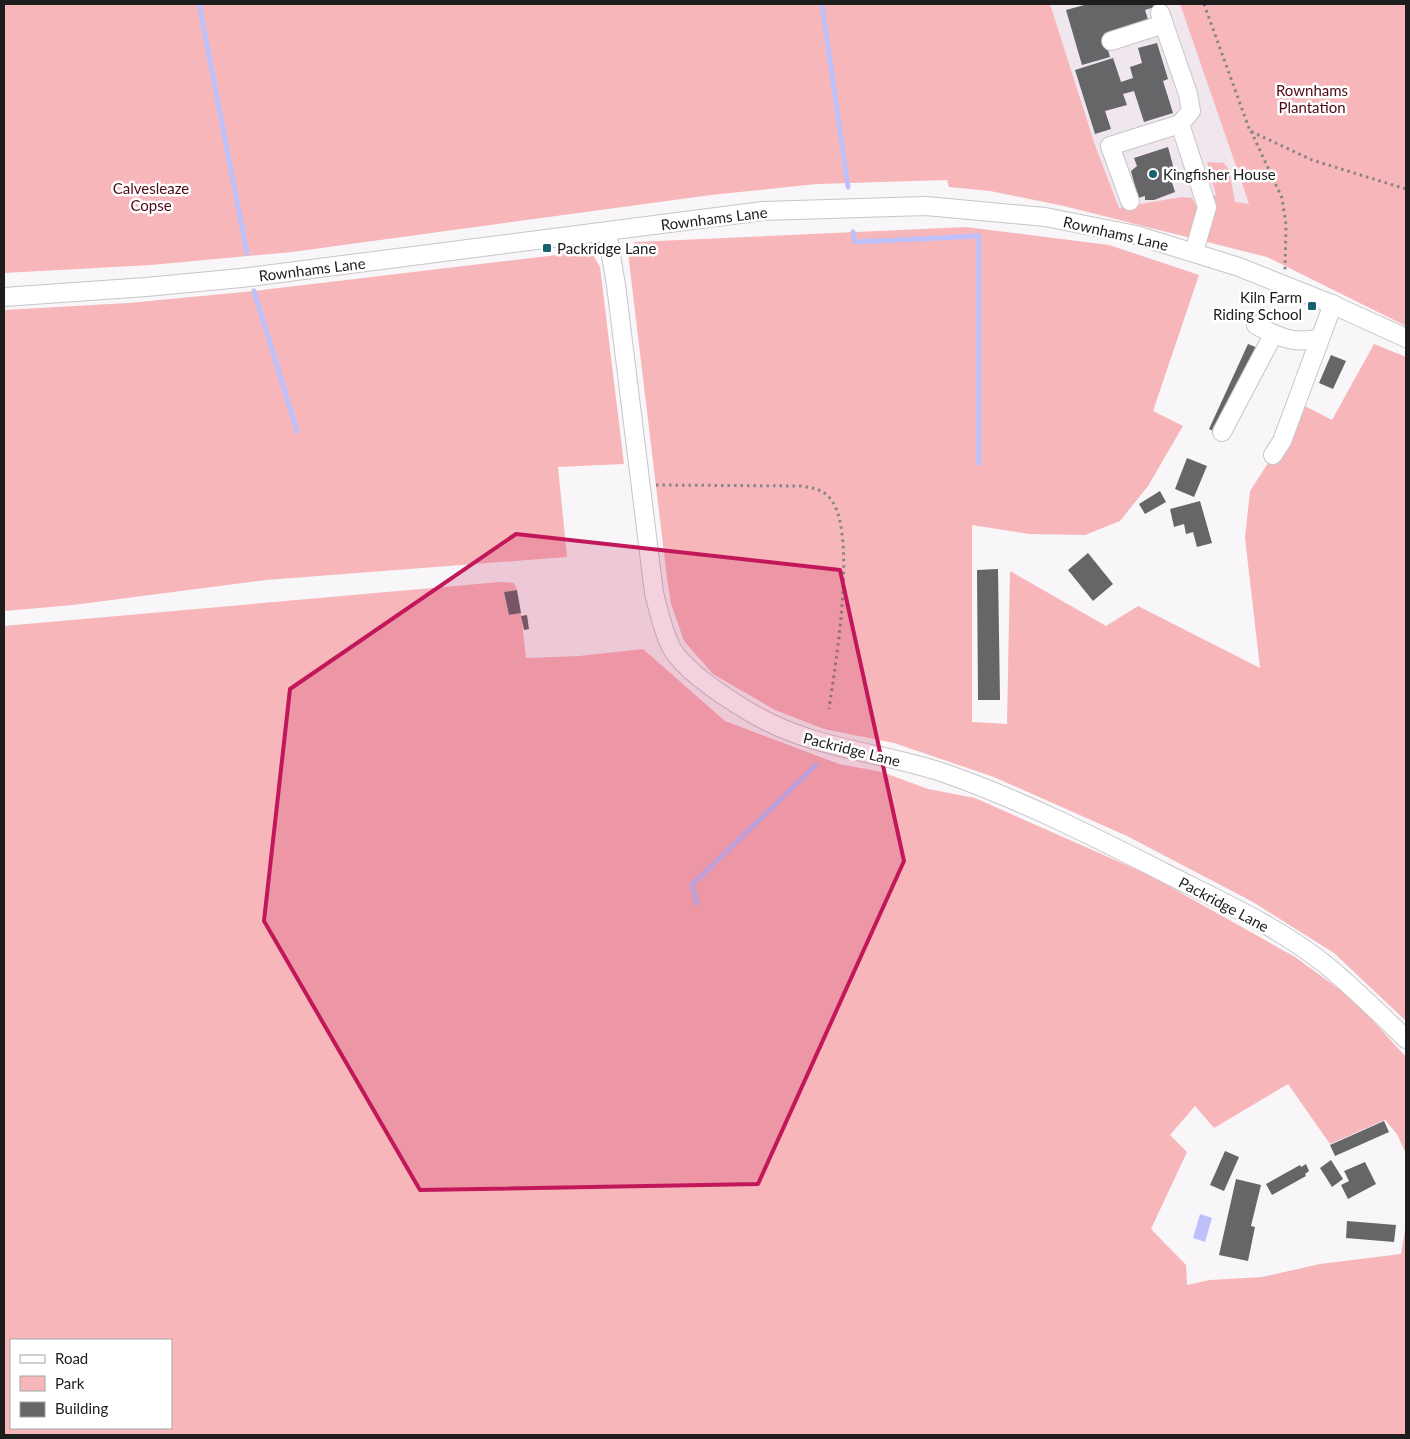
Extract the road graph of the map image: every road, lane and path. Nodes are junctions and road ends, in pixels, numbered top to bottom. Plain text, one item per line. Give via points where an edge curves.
1 (1204, 4) edge
2 (1111, 41) dead end
3 (1180, 124) junction
4 (1250, 131) junction
5 (1406, 189) edge
6 (1130, 201) dead end
7 (607, 232) junction
8 (1194, 252) junction
9 (1280, 274) dead end
10 (4, 297) edge
11 (1333, 304) junction
12 (1256, 325) dead end
13 (1273, 334) junction
14 (1320, 338) junction
15 (1406, 338) edge
16 (1222, 432) dead end
17 (1274, 455) dead end
18 (641, 487) junction
19 (828, 709) dead end
20 (1406, 1039) edge

1 - 4 path
2 - 3 street via 1162,18 1191,111
3 - 6 street via 1110,146
3 - 8 street via 1207,207
4 - 5 path via 1312,160
4 - 9 path via 1282,198 1286,225 1285,276
7 - 8 street, Rownhams Lane via 763,211 926,206 1002,211 1068,221 1136,235
7 - 10 street, Rownhams Lane via 213,281
7 - 18 street, Packridge Lane
8 - 11 street, Rownhams Lane
11 - 14 street
11 - 15 street, Rownhams Lane
12 - 13 street
13 - 14 street via 1293,342
13 - 16 street
14 - 17 street
18 - 19 path via 778,485 816,489 828,495 836,509 845,552
18 - 20 street, Packridge Lane via 654,593 662,624 672,649 686,666 710,684 751,713 783,730 818,743 947,774 1105,842 1228,904 1325,964

